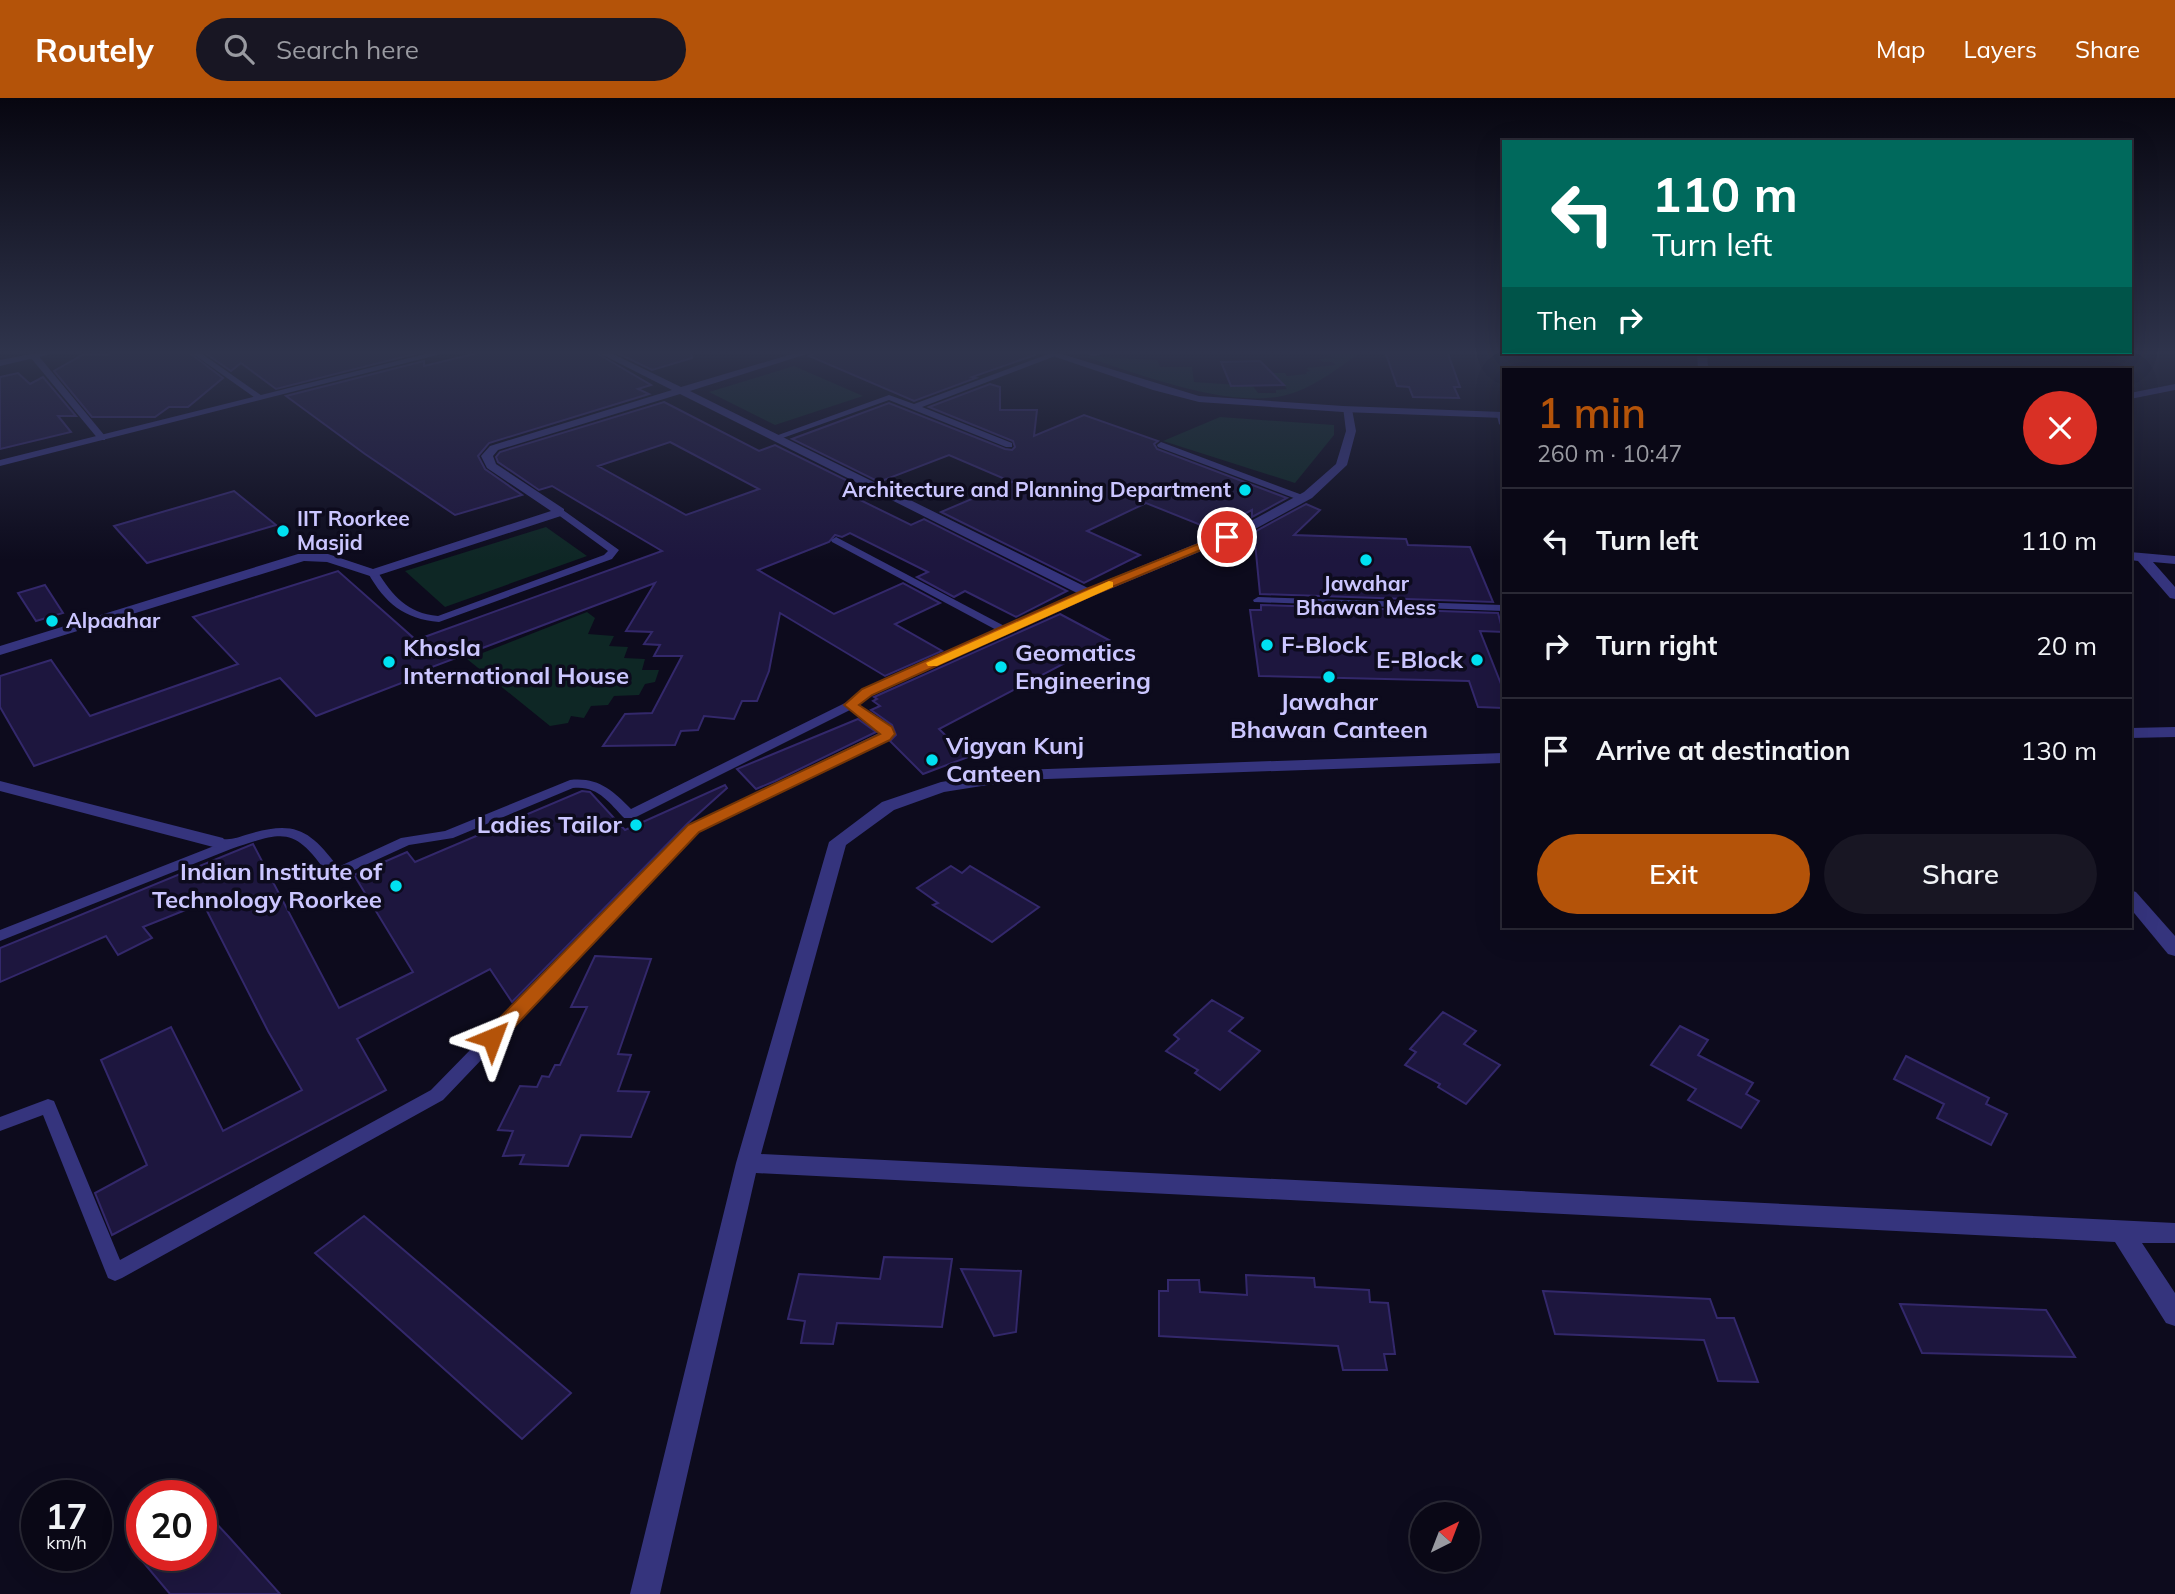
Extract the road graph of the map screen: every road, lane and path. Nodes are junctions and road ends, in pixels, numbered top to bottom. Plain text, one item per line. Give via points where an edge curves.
1 (88, 421) edge
2 (170, 421) edge
3 (585, 421) edge
4 (741, 421) edge
5 (822, 421) edge
6 (949, 421) edge
7 (1349, 421) edge
8 (102, 438) junction
9 (774, 438) junction
10 (1009, 445) dead end
11 (1161, 445) dead end
12 (0, 464) edge
13 (1302, 498) junction
14 (560, 512) junction
15 (836, 540) dead end
16 (2136, 557) edge
17 (2175, 561) edge
18 (373, 573) junction
19 (1088, 593) junction
20 (2175, 595) edge
21 (1258, 600) dead end
22 (1502, 608) edge
23 (1006, 631) junction
24 (0, 651) edge
25 (867, 692) joint
26 (850, 705) junction
27 (2175, 732) edge
28 (2132, 733) edge
29 (1502, 758) edge
30 (0, 786) edge
31 (221, 844) junction
32 (2132, 898) edge
33 (0, 936) edge
34 (2175, 949) edge
35 (0, 1124) edge
36 (747, 1163) junction
37 (2122, 1232) junction
38 (2175, 1233) edge
39 (2175, 1315) edge
40 (645, 1594) edge

1 - 8 lane
2 - 8 street
3 - 14 street via 494,448 487,456 491,466
4 - 9 street
5 - 9 lane
6 - 10 lane
7 - 13 street via 1351,431 1341,466
8 - 12 street
9 - 19 street
11 - 13 lane
13 - 19 street via 1253,525
14 - 18 street
14 - 18 lane via 614,550 608,557 439,619 418,618 385,595
15 - 23 lane
16 - 17 street
16 - 20 street
18 - 24 street via 328,558 303,557
19 - 23 street
21 - 22 lane
23 - 25 street
25 - 26 lane
26 - 31 lane via 629,815 596,784 583,781 448,835 406,841 335,874 315,845 303,835 285,830
26 - 35 lane via 888,734 694,829 437,1095 115,1272 48,1106
27 - 28 street
29 - 36 street via 1019,775 941,787 888,806 838,842
30 - 31 street
31 - 33 lane
32 - 34 street
36 - 37 street
36 - 40 street
37 - 38 street
37 - 39 street

